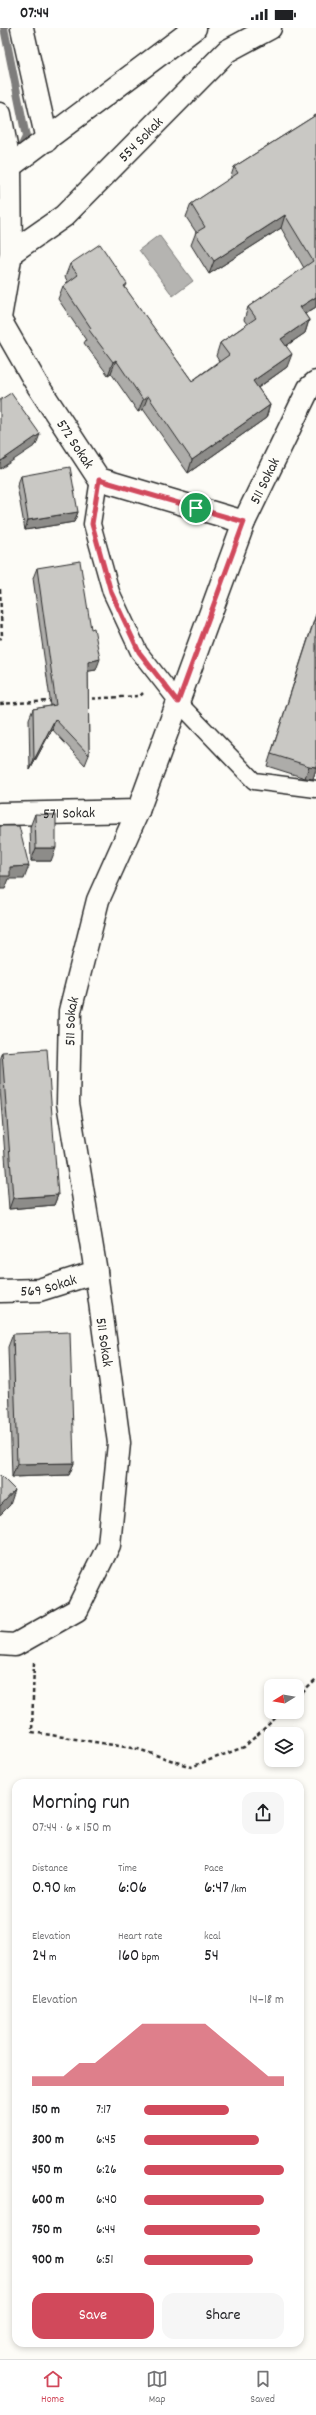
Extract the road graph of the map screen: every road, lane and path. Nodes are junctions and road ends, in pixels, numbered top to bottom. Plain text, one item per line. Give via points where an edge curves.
1 (22, 28) edge
2 (195, 28) edge
3 (270, 28) edge
4 (0, 114) edge
5 (47, 140) junction
6 (5, 171) edge
7 (11, 253) junction
8 (0, 319) edge
9 (316, 382) edge
10 (99, 480) junction
11 (244, 522) junction
12 (0, 589) edge
13 (0, 639) edge
14 (160, 678) junction
15 (78, 699) edge
16 (55, 701) edge
17 (178, 702) junction
18 (0, 704) edge
19 (316, 789) edge
20 (138, 811) junction
21 (0, 814) edge
22 (96, 1272) junction
23 (0, 1291) edge
24 (36, 1633) junction
25 (0, 1644) edge
26 (316, 1680) edge
27 (304, 1691) edge
28 (274, 1719) edge

1 - 5 street
2 - 5 street
3 - 7 street, 554 Sokak via 227,51 64,216
4 - 6 street, 572 Sokak
5 - 6 street
6 - 7 street, 572 Sokak
7 - 8 street, 572 Sokak
8 - 10 street, 572 Sokak via 36,382
9 - 11 street, 511 Sokak via 309,388
10 - 11 street, 572 Sokak
10 - 14 lane via 92,524 111,592 139,652
11 - 17 street, 511 Sokak
12 - 13 path
14 - 15 path via 140,696
14 - 17 lane
16 - 18 path
17 - 19 lane via 254,781
17 - 20 street, 511 Sokak
20 - 21 street, 571 Sokak
20 - 22 street, 511 Sokak via 98,900 70,1011 68,1103
22 - 23 street, 569 Sokak via 39,1290
22 - 24 street, 511 Sokak via 119,1443 109,1545 77,1610
24 - 25 street, 511 Sokak via 15,1645
24 - 28 path via 32,1732 138,1749 191,1766 244,1747
26 - 27 path

